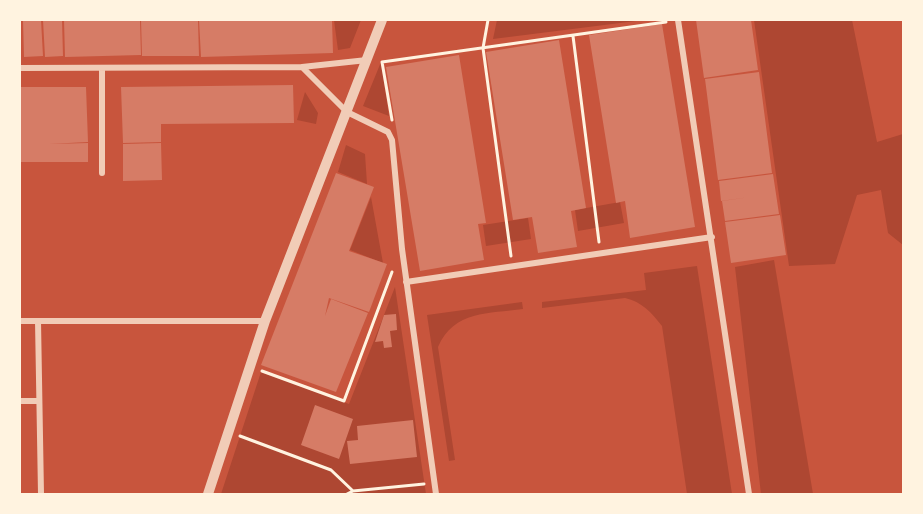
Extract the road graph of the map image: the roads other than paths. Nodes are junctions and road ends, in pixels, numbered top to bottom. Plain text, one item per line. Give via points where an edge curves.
1 (382, 20) edge
2 (678, 20) edge
3 (370, 56) junction
4 (302, 67) junction
5 (20, 68) edge
6 (102, 68) junction
7 (347, 112) junction
8 (102, 173) dead end
9 (712, 237) junction
10 (406, 282) junction
11 (20, 321) edge
12 (38, 321) junction
13 (265, 321) junction
14 (20, 401) edge
15 (39, 401) junction
16 (41, 495) edge
17 (208, 495) edge
18 (436, 495) edge
19 (749, 495) edge

1 - 3 street
2 - 9 street
3 - 4 street
3 - 7 street
4 - 6 street
4 - 7 street
5 - 6 street
6 - 8 street
7 - 10 street via 388,132 392,140
7 - 13 street
9 - 10 street
9 - 19 street
10 - 18 street
11 - 12 street
12 - 13 street
12 - 15 street
13 - 17 street
14 - 15 street
15 - 16 street

